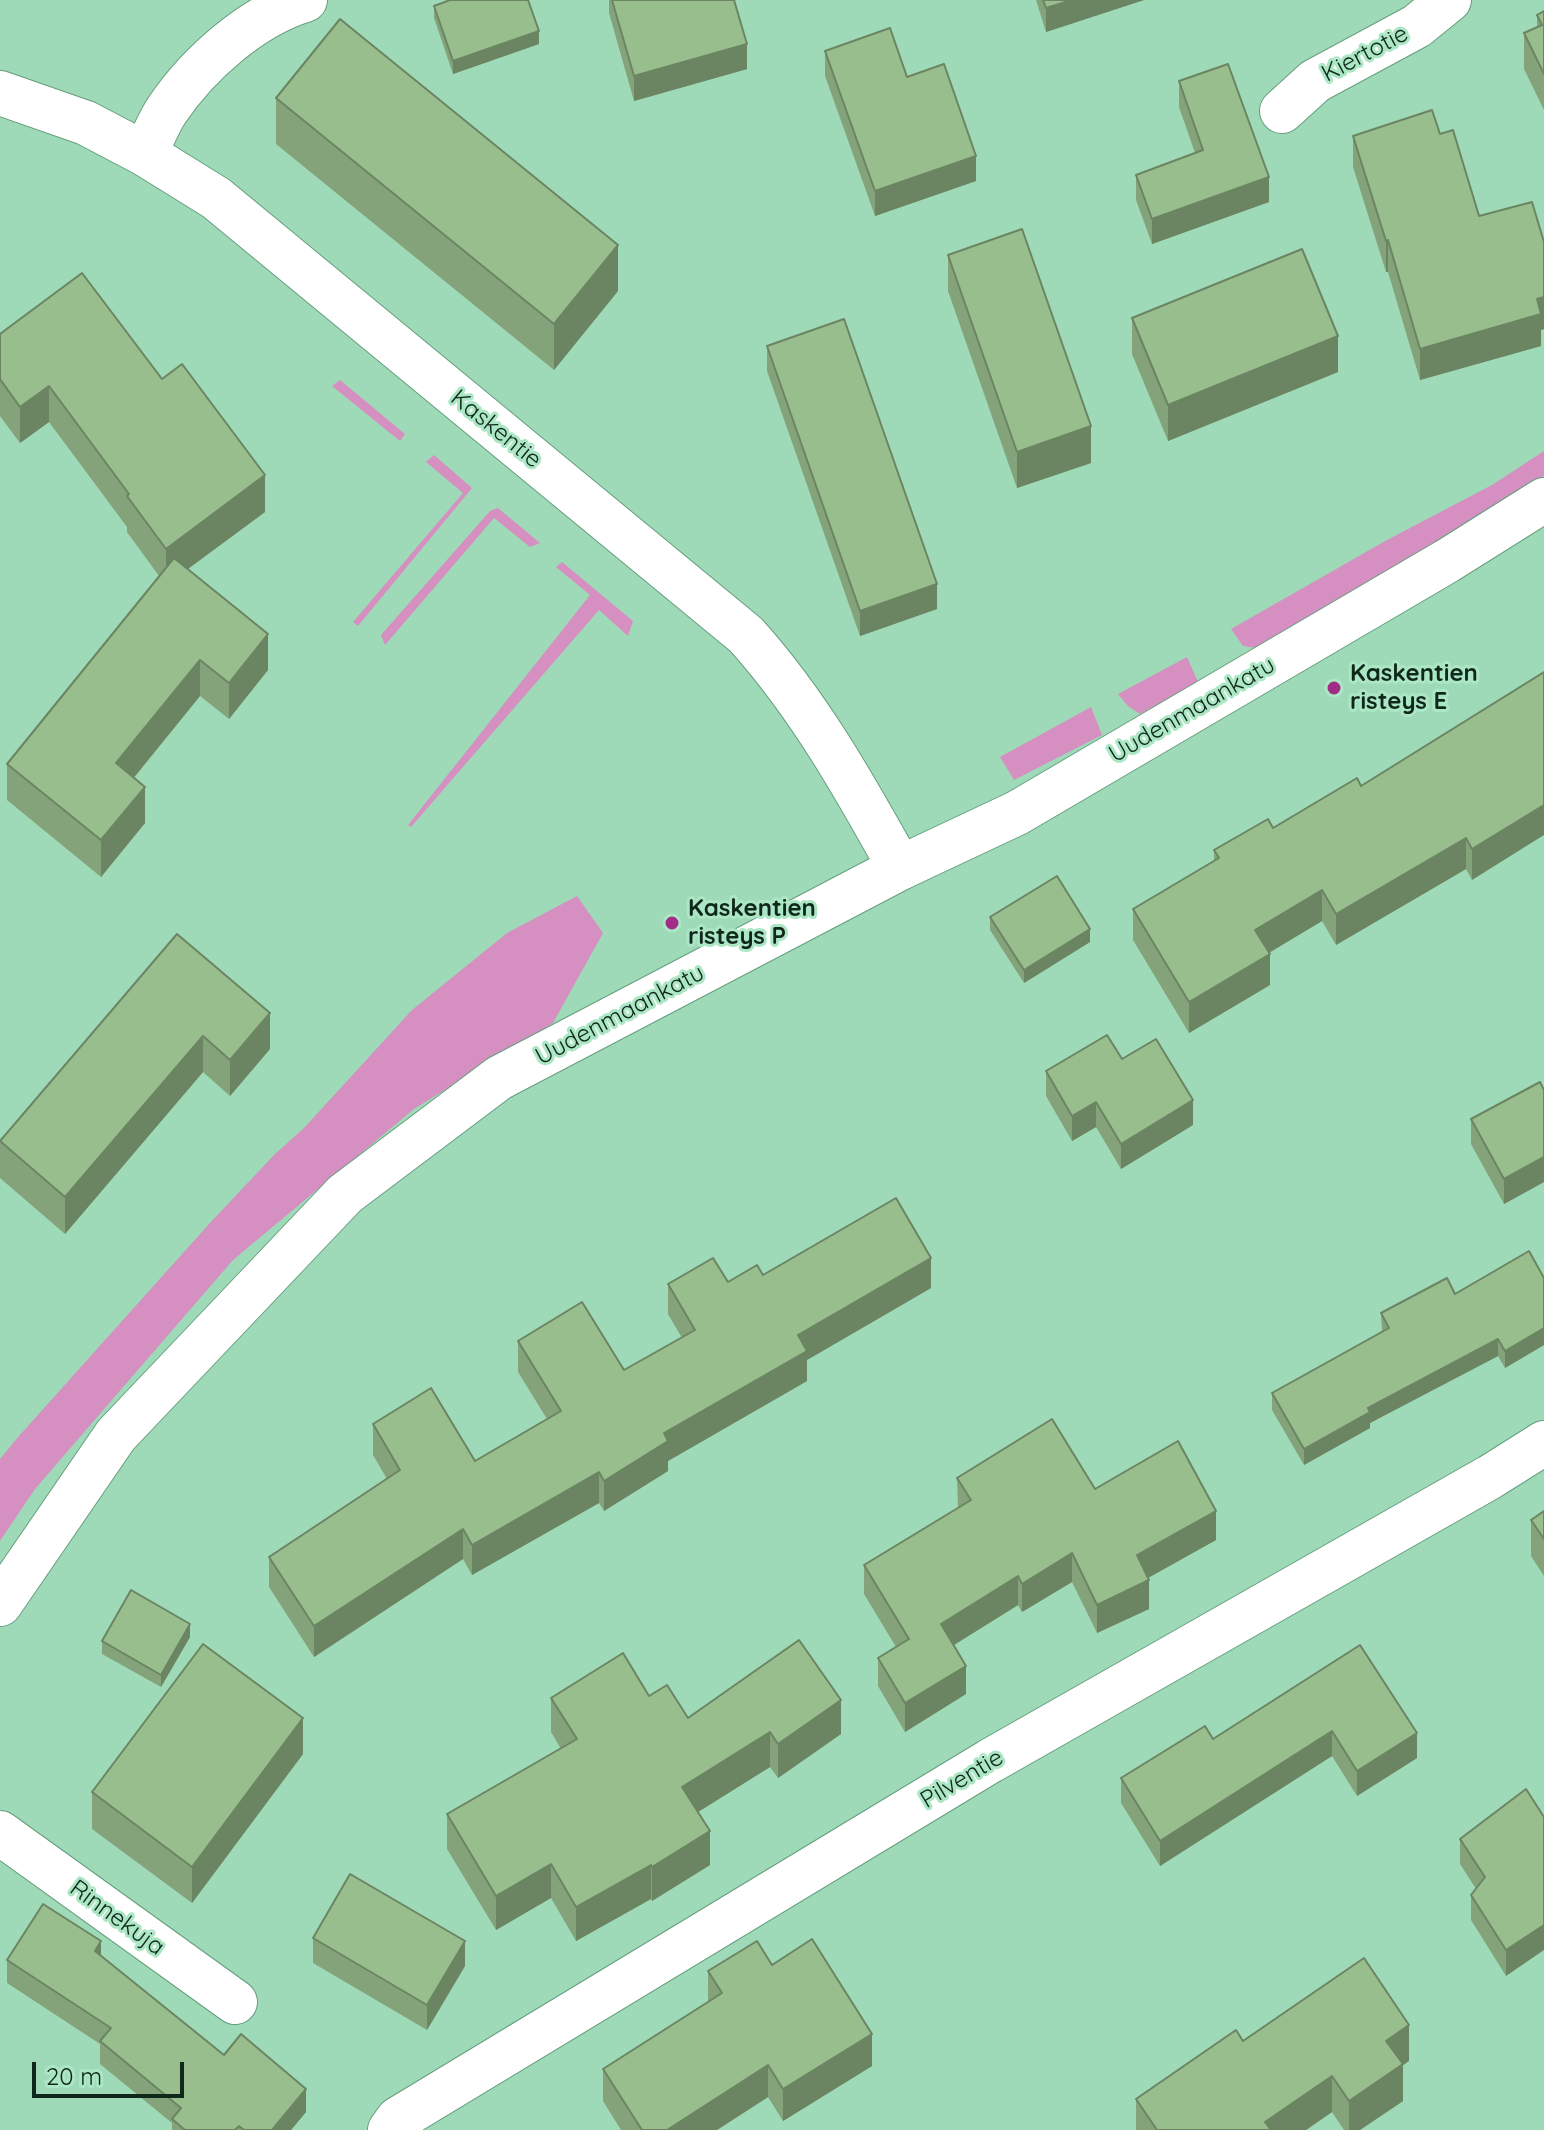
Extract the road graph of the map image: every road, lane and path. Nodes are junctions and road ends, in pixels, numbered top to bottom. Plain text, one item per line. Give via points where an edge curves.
1 (305, 0) edge
2 (1449, 0) edge
3 (0, 93) edge
4 (1282, 111) dead end
5 (145, 154) junction
6 (1544, 500) edge
7 (900, 868) junction
8 (1544, 1443) edge
9 (0, 1604) edge
10 (0, 1833) edge
11 (235, 2002) dead end
12 (390, 2130) edge

1 - 5 street via 286,6 218,49 166,110
2 - 4 street, Kiertotie via 1417,26 1315,81
3 - 5 street, Kaskentie via 86,123
5 - 7 street, Kaskentie via 216,198 746,635 822,735
6 - 7 street, Uudenmaankatu via 1017,813
7 - 9 street, Uudenmaankatu via 499,1078 345,1194 116,1435
8 - 12 street, Pilventie via 990,1761 398,2119
10 - 11 street, Rinnekuja

